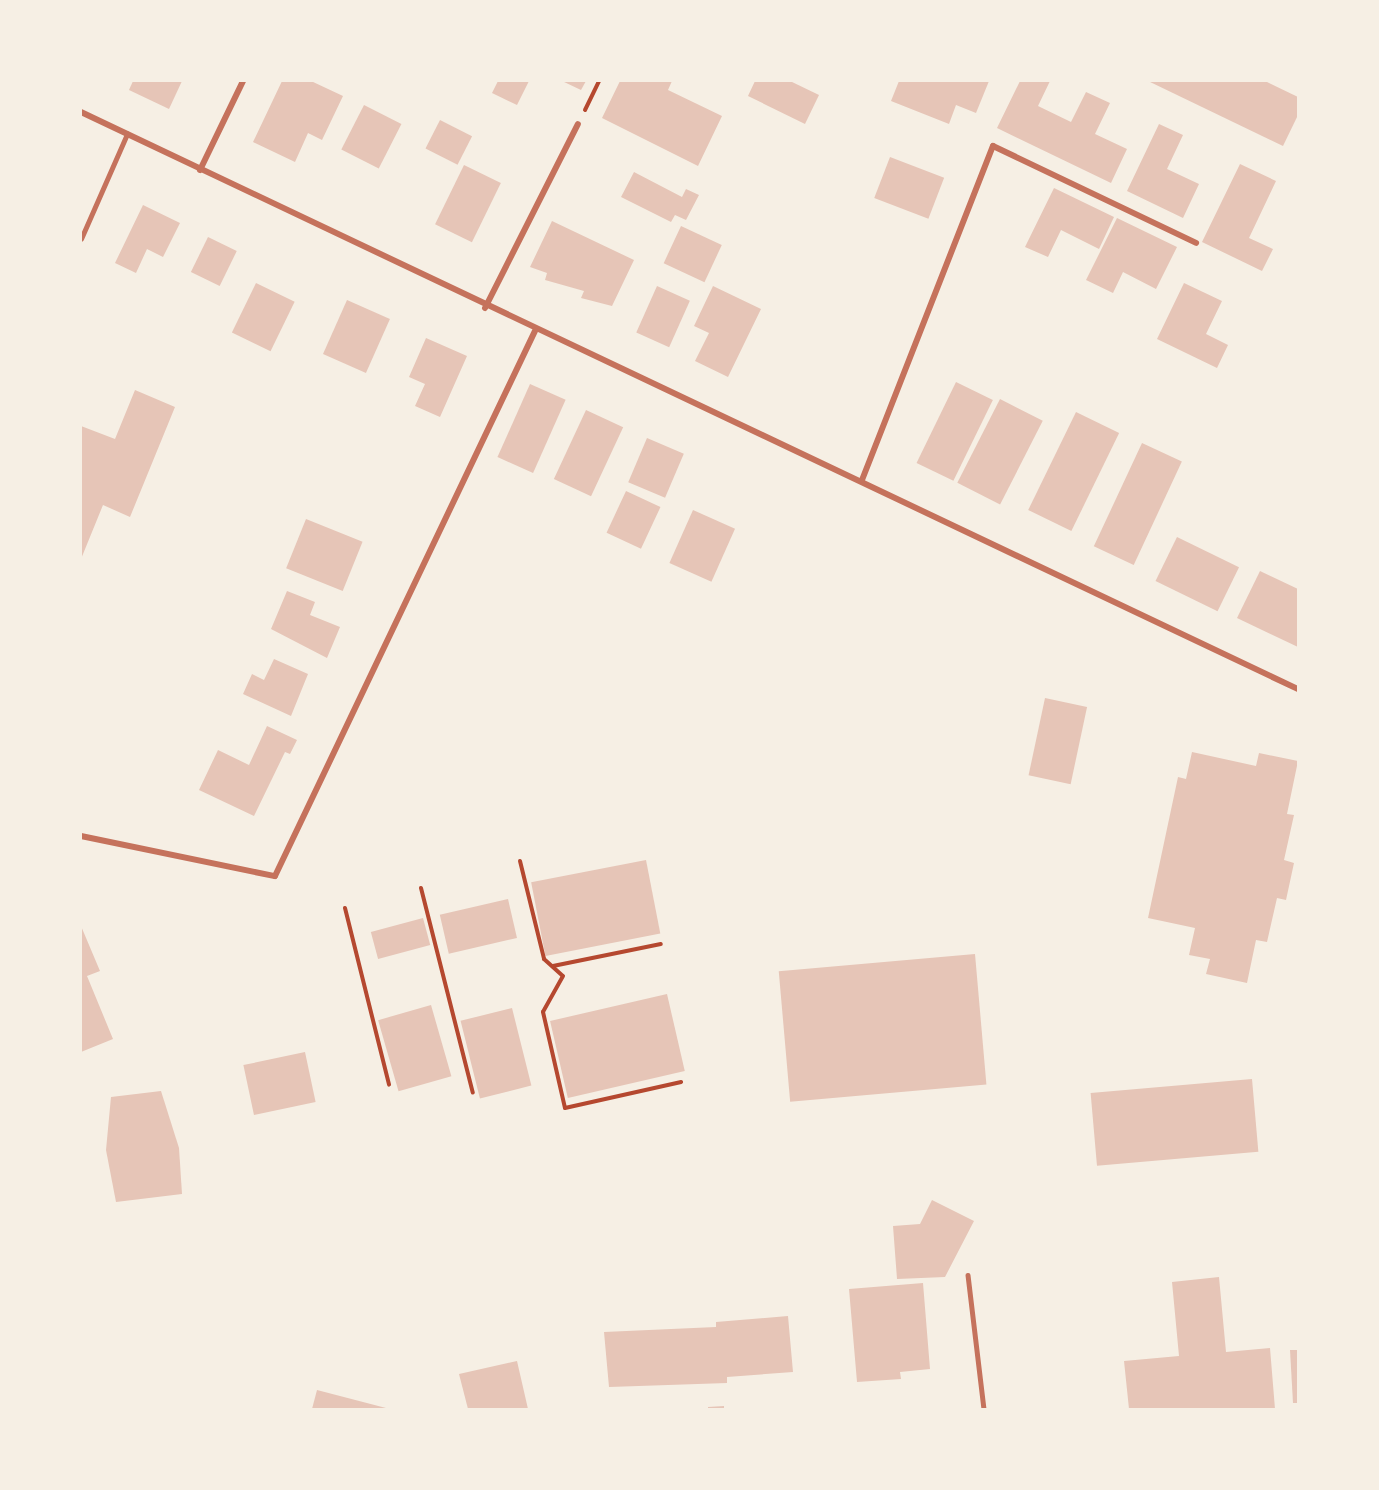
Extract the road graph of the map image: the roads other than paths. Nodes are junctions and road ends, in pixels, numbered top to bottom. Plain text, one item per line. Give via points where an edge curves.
1 (243, 81) edge
2 (81, 112) edge
3 (578, 124) road end
4 (128, 134) junction
5 (200, 170) junction
6 (81, 238) edge
7 (1196, 243) dead end
8 (485, 308) junction
9 (534, 331) junction
10 (862, 480) junction
11 (1298, 689) edge
12 (81, 836) edge
13 (968, 1275) dead end
14 (984, 1409) edge

1 - 5 street
2 - 4 street
3 - 8 street
4 - 5 street
4 - 6 lane
5 - 8 street
7 - 10 street via 993,146
8 - 9 street
9 - 10 street
9 - 12 street via 275,876
10 - 11 street
13 - 14 lane

